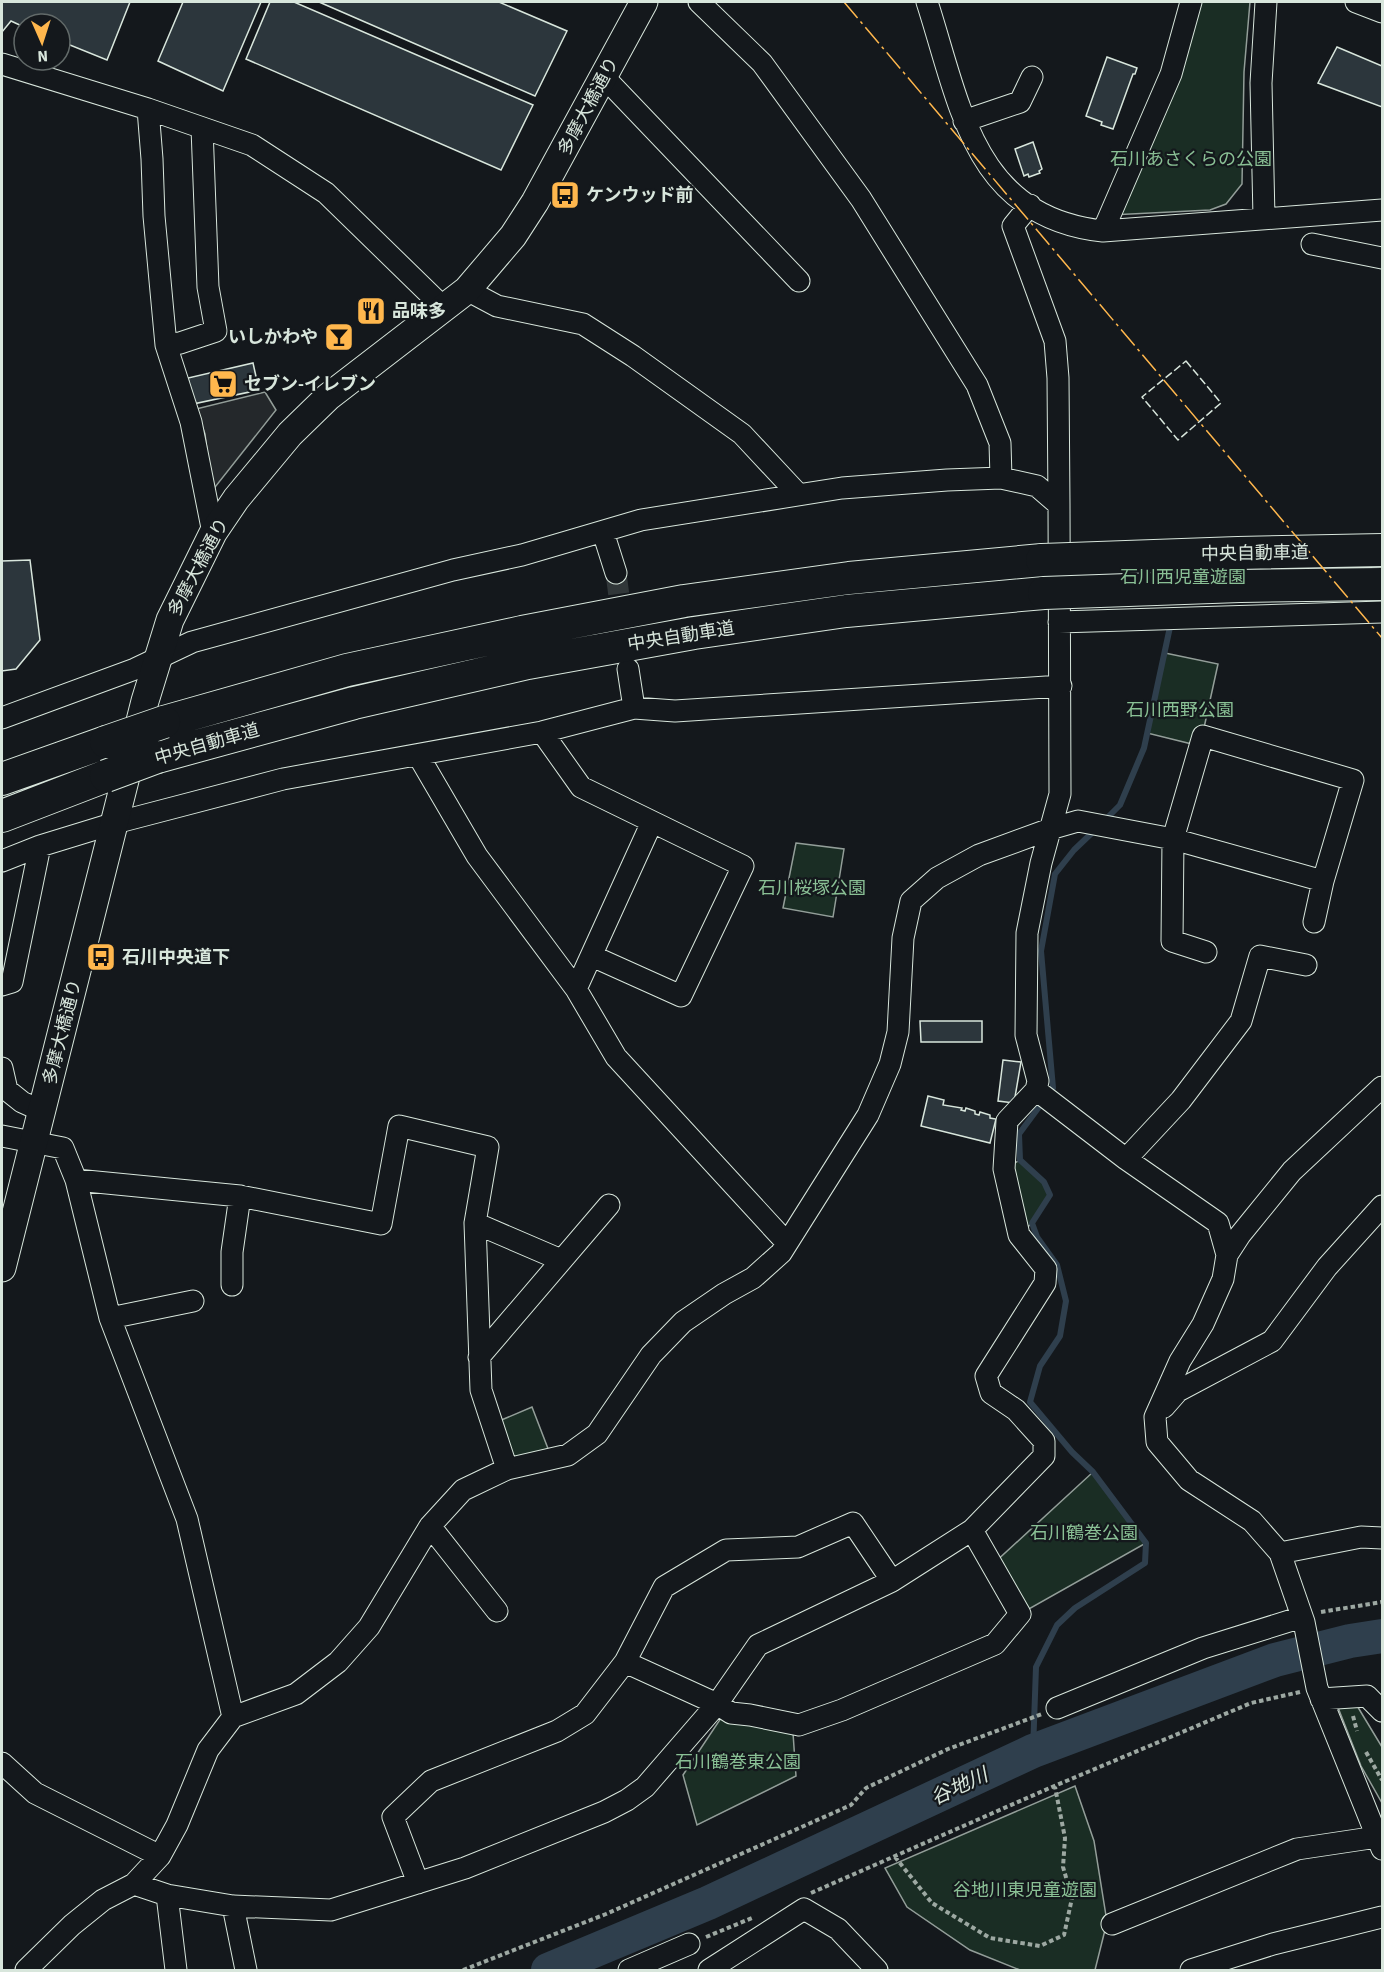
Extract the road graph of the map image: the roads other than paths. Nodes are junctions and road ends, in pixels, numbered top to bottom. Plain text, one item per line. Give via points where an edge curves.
1 (644, 2) edge
2 (699, 2) edge
3 (1191, 2) edge
4 (1266, 2) edge
5 (1356, 2) edge
6 (933, 4) edge
7 (1383, 12) edge
8 (2, 64) edge
9 (603, 76) junction
10 (1032, 77) dead end
11 (148, 109) junction
12 (964, 121) junction
13 (202, 128) junction
14 (1030, 205) junction
15 (1383, 210) edge
16 (1264, 218) junction
17 (1103, 231) junction
18 (1312, 244) dead end
19 (1383, 258) edge
20 (799, 281) dead end
21 (467, 290) junction
22 (444, 308) junction
23 (166, 345) junction
24 (1001, 478) junction
25 (798, 494) junction
26 (1059, 505) junction
27 (603, 532) junction
28 (213, 533) junction
29 (1383, 550) edge
30 (616, 573) tunnel mouth
31 (1383, 584) edge
32 (1383, 612) edge
33 (1059, 622) junction
34 (157, 660) junction
35 (628, 669) dead end
36 (1061, 686) junction
37 (634, 708) junction
38 (2, 718) edge
39 (542, 732) junction
40 (418, 754) junction
41 (2, 779) edge
42 (2, 816) edge
43 (652, 822) junction
44 (115, 823) junction
45 (1050, 829) junction
46 (1173, 839) junction
47 (40, 846) junction
48 (2, 861) edge
49 (1323, 881) junction
50 (1314, 922) dead end
51 (1206, 952) dead end
52 (592, 956) junction
53 (1306, 965) dead end
54 (2, 985) edge
55 (576, 989) junction
56 (2, 1068) edge
57 (1383, 1087) edge
58 (1038, 1092) junction
59 (42, 1111) junction
60 (2, 1136) edge
61 (35, 1142) junction
62 (1126, 1159) junction
63 (76, 1180) junction
64 (240, 1196) junction
65 (609, 1205) dead end
66 (1383, 1206) edge
67 (475, 1222) junction
68 (786, 1242) junction
69 (1227, 1255) junction
70 (561, 1260) junction
71 (2, 1268) edge
72 (232, 1285) dead end
73 (193, 1301) dead end
74 (110, 1318) junction
75 (479, 1357) junction
76 (1155, 1417) junction
77 (507, 1469) junction
78 (430, 1526) junction
79 (972, 1530) junction
80 (1383, 1538) edge
81 (1280, 1553) junction
82 (892, 1581) junction
83 (497, 1611) dead end
84 (1303, 1619) junction
85 (625, 1662) junction
86 (1319, 1689) junction
87 (717, 1704) junction
88 (1052, 1710) road end
89 (1383, 1711) edge
90 (233, 1717) junction
91 (2, 1763) edge
92 (1380, 1843) edge
93 (160, 1856) junction
94 (418, 1883) junction
95 (134, 1884) junction
96 (167, 1895) junction
97 (234, 1906) junction
98 (1383, 1917) edge
99 (1112, 1924) dead end
100 (689, 1944) road end
101 (26, 1971) edge
102 (176, 1971) edge
103 (246, 1971) edge
104 (629, 1971) edge
105 (709, 1971) edge
106 (877, 1971) edge
107 (1191, 1971) edge

1 - 9 main road, 多摩大橋通り
2 - 24 street via 762,63 861,199 977,385 1000,443
3 - 17 street via 1171,74
4 - 16 street via 1261,83
5 - 7 street
6 - 12 street
8 - 11 street
9 - 20 street
9 - 21 main road, 多摩大橋通り via 535,202 513,236
10 - 12 street via 1020,102
11 - 13 street
11 - 23 street
12 - 14 street via 983,159 1002,185
13 - 22 street via 252,145 326,193
13 - 23 street via 208,287 216,331
14 - 17 street via 1055,221
14 - 26 street via 1013,225 1055,341
15 - 16 street
16 - 17 street
18 - 19 street
21 - 22 main road, 多摩大橋通り
21 - 25 street via 497,306 583,324 742,434
22 - 28 main road, 多摩大橋通り via 320,404 264,464
23 - 28 street via 191,422
24 - 25 street
24 - 26 street via 1037,486
25 - 27 street via 641,520
26 - 33 street
27 - 30 street
27 - 34 street via 192,642
28 - 34 main road, 多摩大橋通り via 170,620
29 - 41 highway, 中央自動車道, bridge via 1042,560 849,579 684,601 347,670 164,722
31 - 42 highway, 中央自動車道, bridge via 1044,593 846,611 694,633 539,661 354,703 157,757
32 - 33 street
33 - 36 street
34 - 38 street
34 - 44 main road, 多摩大橋通り
35 - 37 street
36 - 37 street via 675,711
36 - 45 street via 1060,794
37 - 39 street
39 - 40 street
39 - 43 street via 581,787
40 - 44 street via 283,779
40 - 55 street via 477,856
43 - 52 street
43 - 52 street via 743,866 681,996
44 - 47 street
44 - 59 main road, 多摩大橋通り
45 - 46 street via 1078,821
45 - 58 street via 1027,933 1026,1035
45 - 68 street via 979,855 937,878 911,901 903,938 898,1032 890,1065 868,1115
46 - 49 street
46 - 49 street via 1203,736 1353,780
46 - 51 street via 1172,941
47 - 48 street
47 - 54 street via 12,982
49 - 50 street
52 - 55 street
53 - 62 street via 1260,956 1241,1021 1181,1100
55 - 68 street via 616,1057
56 - 59 street via 7,1090
57 - 69 street via 1292,1171
58 - 62 street
58 - 79 street via 1007,1120 1004,1169 1019,1235 1046,1269 1045,1283 986,1376 991,1393 1016,1410 1044,1440 1044,1456
59 - 61 main road, 多摩大橋通り
60 - 61 street
61 - 63 street via 63,1149
61 - 71 main road, 多摩大橋通り
62 - 69 street via 1218,1223
63 - 64 street
63 - 74 street
64 - 67 street via 381,1224 399,1126 488,1148
64 - 72 street via 232,1251
65 - 70 street
66 - 76 street via 1327,1267 1272,1341 1178,1391
67 - 70 street
67 - 75 street
68 - 77 street via 781,1253 753,1278 683,1322 651,1355 597,1434 568,1455
69 - 76 street via 1223,1279 1203,1324 1180,1361
70 - 75 street
73 - 74 street
74 - 90 street via 187,1519
75 - 77 street via 481,1390
76 - 81 street via 1157,1442 1189,1480 1252,1521
77 - 78 street via 463,1490
78 - 83 street
78 - 90 street via 369,1627 338,1662 296,1694
79 - 82 street
79 - 87 street via 1020,1614 995,1644 799,1725 731,1713
80 - 81 street via 1361,1537
81 - 84 street
82 - 85 street via 853,1523 798,1547 726,1550 664,1587
82 - 87 street via 758,1645
84 - 86 street
84 - 88 street via 1203,1647
85 - 87 street
85 - 94 street via 585,1714 557,1731 431,1781 393,1817
86 - 89 street via 1348,1697 1367,1696
86 - 92 street
87 - 94 street via 645,1787 627,1800 465,1868
90 - 93 street via 208,1750
91 - 93 street via 35,1793
92 - 99 street via 1297,1849
93 - 95 street
94 - 97 street via 331,1910
95 - 96 street
95 - 101 street via 103,1900
96 - 97 street
96 - 102 street
97 - 103 street
98 - 107 street via 1273,1944
100 - 104 street
105 - 106 street via 804,1909 838,1929

